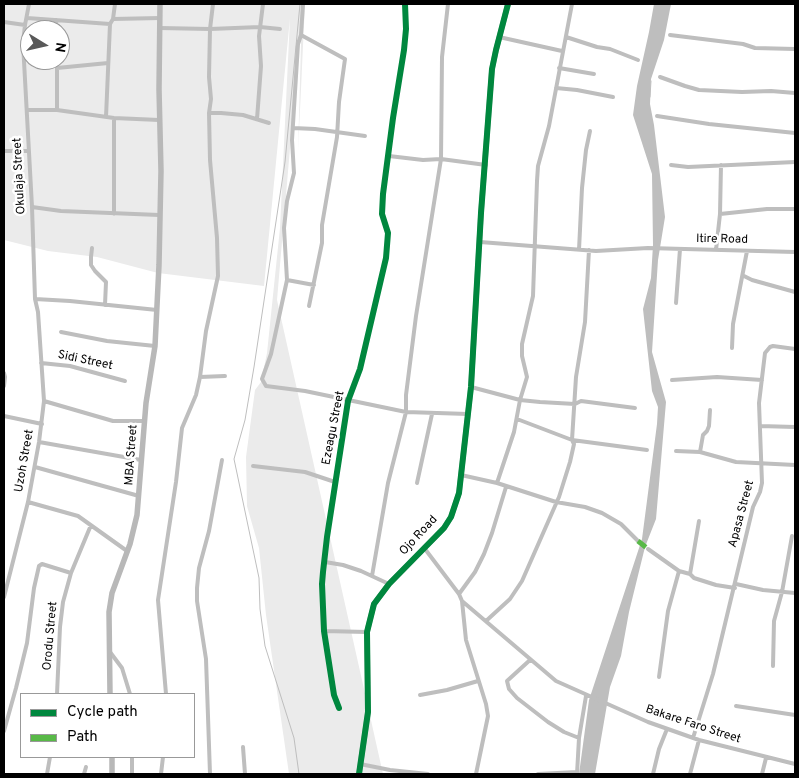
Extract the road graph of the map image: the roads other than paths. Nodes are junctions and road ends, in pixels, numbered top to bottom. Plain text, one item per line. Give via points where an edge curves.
1 (30, 4) edge
2 (115, 4) edge
3 (160, 4) edge
4 (214, 4) edge
5 (263, 4) edge
6 (303, 4) edge
7 (405, 4) edge
8 (448, 4) edge
9 (508, 4) edge
10 (572, 4) edge
11 (27, 18) joint
12 (160, 18) junction
13 (113, 19) junction
14 (56, 20) edge
15 (70, 21) edge
16 (4, 22) edge
17 (20, 24) edge
18 (110, 24) junction
19 (260, 27) junction
20 (160, 28) junction
21 (210, 29) junction
22 (280, 29) dead end
23 (301, 35) junction
24 (670, 35) dead end
25 (499, 36) junction
26 (566, 37) junction
27 (795, 49) edge
28 (562, 51) junction
29 (638, 60) dead end
30 (108, 63) junction
31 (70, 67) edge
32 (559, 68) junction
33 (25, 70) edge
34 (57, 70) edge
35 (594, 74) dead end
36 (660, 76) dead end
37 (556, 88) junction
38 (795, 93) edge
39 (613, 97) dead end
40 (27, 110) junction
41 (57, 110) junction
42 (208, 113) junction
43 (657, 116) dead end
44 (106, 117) junction
45 (114, 118) junction
46 (257, 119) junction
47 (159, 120) junction
48 (269, 123) dead end
49 (293, 128) junction
50 (590, 131) dead end
51 (337, 132) junction
52 (795, 133) edge
53 (366, 136) dead end
54 (4, 151) edge
55 (29, 151) junction
56 (389, 156) junction
57 (440, 160) junction
58 (795, 162) edge
59 (486, 165) junction
60 (671, 165) dead end
61 (721, 165) junction
62 (32, 207) junction
63 (795, 209) edge
64 (114, 214) junction
65 (159, 214) junction
66 (720, 214) junction
67 (480, 242) junction
68 (535, 247) junction
69 (92, 248) dead end
70 (680, 249) junction
71 (579, 250) junction
72 (590, 250) junction
73 (716, 250) junction
74 (748, 251) junction
75 (795, 252) edge
76 (744, 276) junction
77 (288, 280) junction
78 (314, 285) junction
79 (795, 292) edge
80 (35, 299) junction
81 (676, 304) dead end
82 (105, 305) junction
83 (309, 306) dead end
84 (157, 310) junction
85 (38, 326) joint
86 (61, 332) dead end
87 (155, 346) junction
88 (732, 348) dead end
89 (795, 349) edge
90 (41, 363) junction
91 (4, 373) edge
92 (225, 376) dead end
93 (200, 377) junction
94 (672, 380) dead end
95 (762, 380) junction
96 (125, 381) dead end
97 (4, 386) edge
98 (471, 387) junction
99 (44, 400) junction
100 (520, 400) junction
101 (348, 401) junction
102 (575, 404) junction
103 (636, 408) dead end
104 (710, 410) dead end
105 (406, 412) junction
106 (432, 414) junction
107 (468, 414) junction
108 (4, 416) edge
109 (517, 420) junction
110 (144, 421) junction
111 (42, 424) junction
112 (760, 426) junction
113 (795, 427) edge
114 (572, 440) junction
115 (39, 442) junction
116 (647, 450) dead end
117 (676, 451) dead end
118 (700, 452) junction
119 (141, 460) junction
120 (222, 460) dead end
121 (762, 464) junction
122 (795, 464) edge
123 (35, 466) junction
124 (254, 466) dead end
125 (461, 475) junction
126 (335, 482) junction
127 (417, 483) dead end
128 (497, 483) junction
129 (506, 487) junction
130 (139, 496) junction
131 (28, 502) junction
132 (556, 502) junction
133 (699, 521) dead end
134 (91, 525) junction
135 (792, 536) dead end
136 (638, 541) dead end
137 (425, 548) junction
138 (648, 549) dead end
139 (127, 551) junction
140 (324, 562) junction
141 (679, 571) junction
142 (71, 573) junction
143 (690, 574) junction
144 (372, 576) junction
145 (389, 584) junction
146 (735, 586) junction
147 (782, 592) junction
148 (795, 593) edge
149 (459, 594) junction
150 (4, 597) edge
151 (462, 601) junction
152 (486, 621) junction
153 (324, 632) junction
154 (367, 632) junction
155 (110, 651) junction
156 (530, 660) junction
157 (773, 666) dead end
158 (659, 677) dead end
159 (478, 681) junction
160 (57, 693) edge
161 (110, 693) edge
162 (130, 693) edge
163 (166, 693) edge
164 (420, 695) dead end
165 (586, 696) junction
166 (736, 706) dead end
167 (339, 708) dead end
168 (795, 715) edge
169 (667, 729) junction
170 (4, 731) edge
171 (579, 738) junction
172 (693, 738) junction
173 (699, 740) junction
174 (243, 747) dead end
175 (50, 758) edge
176 (112, 758) edge
177 (132, 758) edge
178 (163, 758) edge
179 (766, 758) junction
180 (360, 764) junction
181 (795, 764) edge
182 (86, 767) dead end
183 (577, 773) edge
184 (47, 774) edge
185 (84, 774) edge
186 (112, 774) edge
187 (132, 774) edge
188 (161, 774) edge
189 (210, 774) edge
190 (245, 774) edge
191 (359, 774) edge
192 (428, 774) edge
193 (476, 774) edge
194 (540, 774) edge
195 (653, 774) edge
196 (690, 774) edge
197 (762, 774) edge

1 - 11 street, Okulaja Street
2 - 13 street
3 - 12 street, MBA Street
4 - 21 street
5 - 19 street
6 - 23 street
7 - 56 street, Ezeagu Street via 404,50
8 - 57 street via 442,56
9 - 25 street, Ojo Road
10 - 26 street
11 - 14 street
12 - 13 street
12 - 20 street, MBA Street
13 - 18 street
15 - 18 street
16 - 17 street
18 - 30 street
19 - 21 street
19 - 22 street
19 - 46 street
20 - 21 street
20 - 47 street, MBA Street
21 - 42 street
23 - 49 street via 297,50
23 - 51 street via 345,58
24 - 27 street via 755,48
25 - 28 street
25 - 59 street, Ojo Road via 492,69
26 - 28 street
26 - 29 street
28 - 32 street
30 - 31 street
30 - 44 street
32 - 35 street
32 - 37 street
33 - 40 street, Okulaja Street
34 - 41 street
36 - 38 street via 706,90
37 - 39 street
37 - 68 street via 538,166
40 - 41 street
40 - 55 street, Okulaja Street
41 - 44 street
42 - 46 street
42 - 93 street via 218,276
43 - 52 street
44 - 45 street
45 - 47 street
45 - 64 street
46 - 48 street
47 - 65 street, MBA Street
49 - 51 street
49 - 77 street via 294,173 284,228
50 - 71 street via 582,188
51 - 53 street
51 - 78 street
54 - 55 street
55 - 62 street, Okulaja Street
56 - 57 street
56 - 101 street, Ezeagu Street via 382,205 388,233 386,258 360,369
57 - 59 street
57 - 105 street via 416,316
58 - 61 street
59 - 67 street, Ojo Road
60 - 61 street
61 - 66 street
62 - 64 street
62 - 80 street, Okulaja Street
63 - 66 street
64 - 65 street
65 - 84 street, MBA Street
66 - 73 street
67 - 68 street, Itire Road
67 - 98 street, Ojo Road
68 - 71 street, Itire Road
68 - 100 street via 533,296 522,344 527,377
69 - 82 street via 91,265 106,282
70 - 72 street, Itire Road
70 - 73 street, Itire Road
70 - 81 street
71 - 72 street, Itire Road
72 - 102 street
73 - 74 street, Itire Road
74 - 75 street, Itire Road
74 - 76 street
76 - 79 street
76 - 88 street via 733,324
77 - 78 street
77 - 101 street via 262,379 266,386
78 - 83 street
80 - 82 street
80 - 85 street, Okulaja Street
82 - 84 street
84 - 87 street, MBA Street
85 - 90 street, Uzoh Street
86 - 87 street
87 - 110 street, MBA Street
89 - 95 street, Apasa Street via 770,347 765,354
90 - 96 street, Sidi Street via 70,366
90 - 99 street, Uzoh Street
91 - 97 street
92 - 93 street
93 - 163 street via 182,428 158,600
94 - 95 street via 717,376
95 - 112 street, Apasa Street
98 - 100 street
98 - 107 street, Ojo Road
99 - 110 street via 113,421
99 - 111 street, Uzoh Street
100 - 102 street
100 - 109 street
101 - 105 street
101 - 126 street, Ezeagu Street
102 - 103 street via 581,401
102 - 114 street
104 - 118 street via 709,426 703,435
105 - 106 street
105 - 144 street via 390,476
106 - 107 street
106 - 127 street
107 - 125 street, Ojo Road
108 - 111 street
109 - 114 street
109 - 128 street
110 - 119 street, MBA Street
111 - 115 street, Uzoh Street
112 - 113 street
112 - 121 street, Apasa Street
114 - 116 street
114 - 132 street via 573,449
115 - 119 street
115 - 123 street, Uzoh Street
117 - 118 street
118 - 121 street via 736,462
119 - 130 street, MBA Street
120 - 189 street via 197,588 206,659
121 - 122 street
121 - 146 street, Apasa Street via 760,492 753,507
123 - 130 street
123 - 131 street, Uzoh Street
124 - 126 street via 305,472
125 - 128 street
125 - 137 street, Ojo Road via 451,517
126 - 140 street, Ezeagu Street
128 - 129 street
129 - 132 street
129 - 149 street via 484,554
130 - 139 street, MBA Street
131 - 134 street via 70,513
131 - 150 street, Uzoh Street
132 - 136 street via 610,516
132 - 152 street via 516,590
133 - 143 street
134 - 139 street
134 - 142 street, Orodu Street
135 - 147 street
137 - 145 street, Ojo Road
137 - 149 street
138 - 141 street
139 - 155 street, MBA Street via 112,593
140 - 144 street via 343,564
140 - 153 street, Ezeagu Street
141 - 143 street
141 - 158 street via 668,611
142 - 160 street, Orodu Street via 60,627
142 - 170 street via 40,564 24,652
143 - 146 street via 716,585
144 - 145 street
145 - 154 street, Ojo Road via 374,604
146 - 147 street
146 - 172 street, Apasa Street
147 - 148 street
147 - 157 street via 772,633
149 - 151 street
151 - 152 street, Bakare Faro Street
151 - 159 street via 466,640
152 - 156 street, Bakare Faro Street
153 - 154 street
153 - 167 street, Ezeagu Street via 334,696
154 - 180 street, Ojo Road via 368,712
155 - 161 street, MBA Street
155 - 162 street via 122,668
156 - 165 street, Bakare Faro Street via 556,681
156 - 171 street via 507,681 509,689 548,722
159 - 164 street
159 - 193 street via 488,716
165 - 169 street, Bakare Faro Street
165 - 171 street
166 - 168 street
169 - 172 street, Bakare Faro Street
169 - 195 street
171 - 183 street
172 - 173 street, Bakare Faro Street
173 - 179 street, Bakare Faro Street
173 - 196 street
174 - 190 street
175 - 184 street
176 - 186 street
177 - 187 street
178 - 188 street
179 - 181 street, Bakare Faro Street
179 - 197 street
180 - 191 street, Ojo Road
180 - 192 street
182 - 185 street
183 - 194 street

